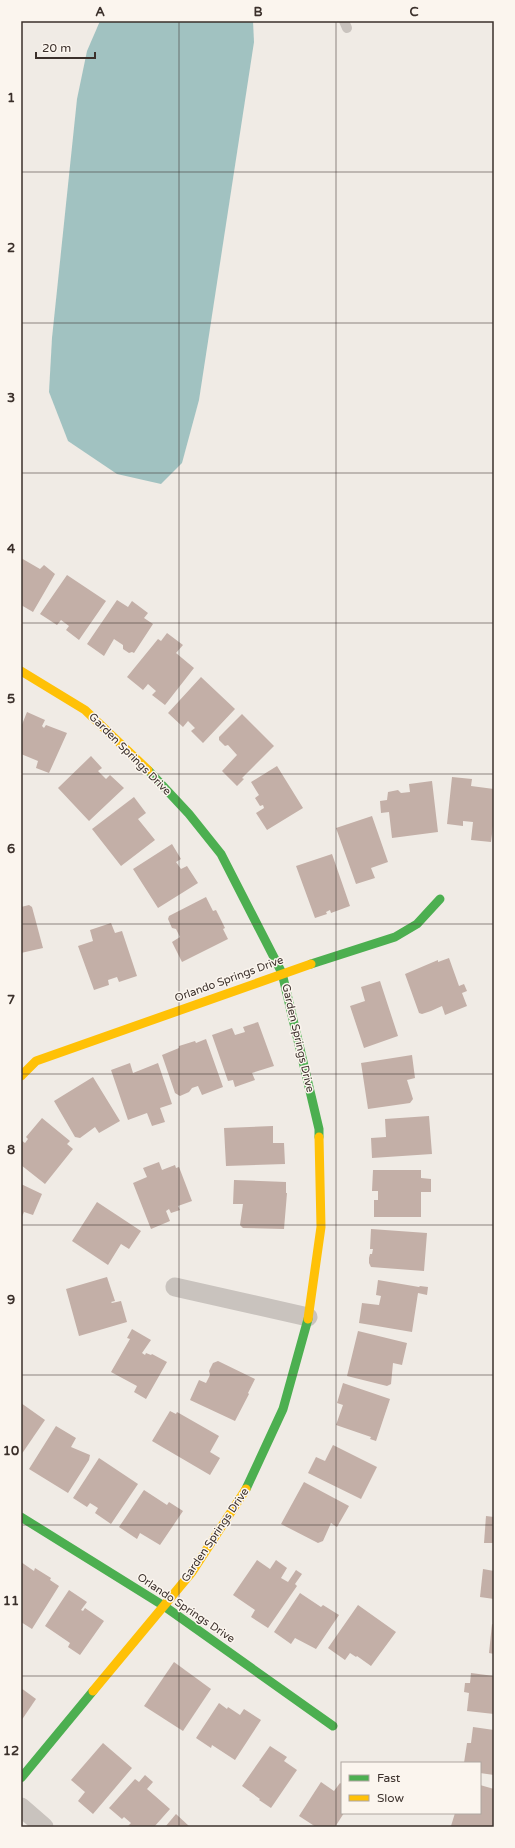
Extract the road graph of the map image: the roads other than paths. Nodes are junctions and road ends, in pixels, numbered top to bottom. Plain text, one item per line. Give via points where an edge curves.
1 (21, 671) edge
2 (440, 899) dead end
3 (282, 973) junction
4 (21, 1076) edge
5 (175, 1287) dead end
6 (308, 1317) junction
7 (21, 1517) edge
8 (164, 1606) junction
9 (333, 1726) dead end
10 (21, 1778) edge
11 (21, 1807) edge
12 (44, 1827) edge

1 - 3 street, Garden Springs Drive via 85,710 145,767 189,814 221,854
2 - 3 street, Orlando Springs Drive via 417,924 395,937
3 - 4 street, Orlando Springs Drive via 36,1061
3 - 6 street, Garden Springs Drive via 319,1129 321,1226
5 - 6 street
6 - 8 street, Garden Springs Drive via 283,1409 242,1497 192,1572
7 - 8 street, Orlando Springs Drive
8 - 9 street, Orlando Springs Drive
8 - 10 street, Garden Springs Drive
11 - 12 street

